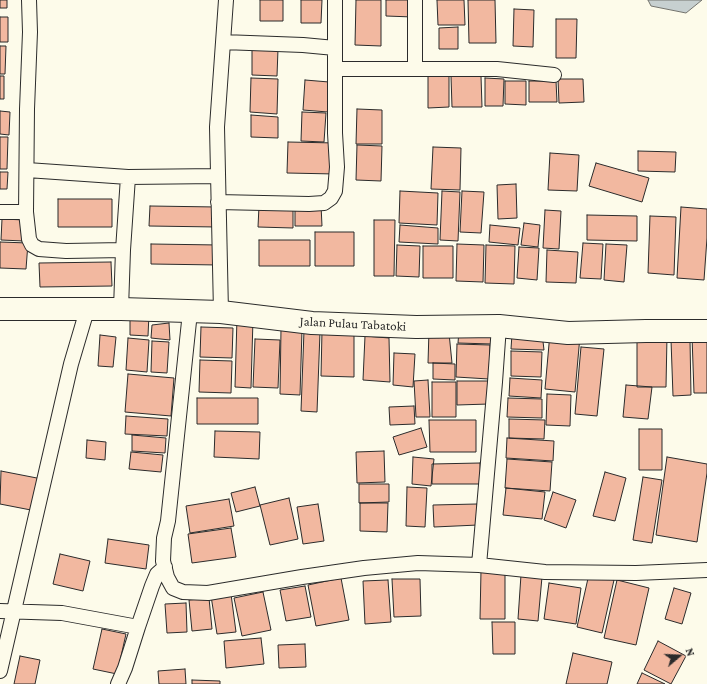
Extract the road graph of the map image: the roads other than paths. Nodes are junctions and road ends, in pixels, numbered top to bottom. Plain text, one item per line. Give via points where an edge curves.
1 (29, 0) edge
2 (226, 0) edge
3 (336, 0) edge
4 (415, 0) edge
5 (223, 42) junction
6 (336, 48) junction
7 (415, 68) junction
8 (336, 69) junction
9 (554, 76) dead end
10 (27, 170) junction
11 (218, 176) junction
12 (128, 177) junction
13 (218, 202) junction
14 (0, 212) edge
15 (26, 212) junction
16 (123, 250) junction
17 (0, 309) edge
18 (121, 309) junction
19 (87, 310) junction
20 (190, 312) junction
21 (221, 312) junction
22 (498, 326) junction
23 (707, 331) edge
24 (479, 565) junction
25 (164, 567) junction
26 (707, 570) edge
27 (7, 611) edge
28 (138, 627) junction
29 (0, 671) edge
30 (118, 684) edge

1 - 10 street
2 - 5 street
3 - 6 street
4 - 7 street
5 - 6 street
5 - 11 street via 217,127
6 - 8 street
7 - 8 street
7 - 9 street via 497,69
8 - 13 street via 337,167 335,191 331,198 324,202 308,204
10 - 12 street
10 - 15 street
11 - 12 street
11 - 13 street
12 - 16 street
13 - 21 street
14 - 15 street
15 - 16 street via 29,239 32,245 39,249
16 - 18 street
17 - 19 highway, Jalan Pulau Tabatoki
18 - 19 highway, Jalan Pulau Tabatoki
18 - 20 highway, Jalan Pulau Tabatoki
19 - 27 street
20 - 21 highway, Jalan Pulau Tabatoki
20 - 25 street via 169,514 164,538
21 - 22 highway, Jalan Pulau Tabatoki via 312,323 416,327
22 - 23 highway, Jalan Pulau Tabatoki via 568,333
22 - 24 street
24 - 25 street via 418,563 364,568 208,593 183,592 173,588
24 - 26 street via 545,572 636,573
25 - 28 street via 152,586
27 - 28 street via 62,613
27 - 29 street
28 - 30 street

